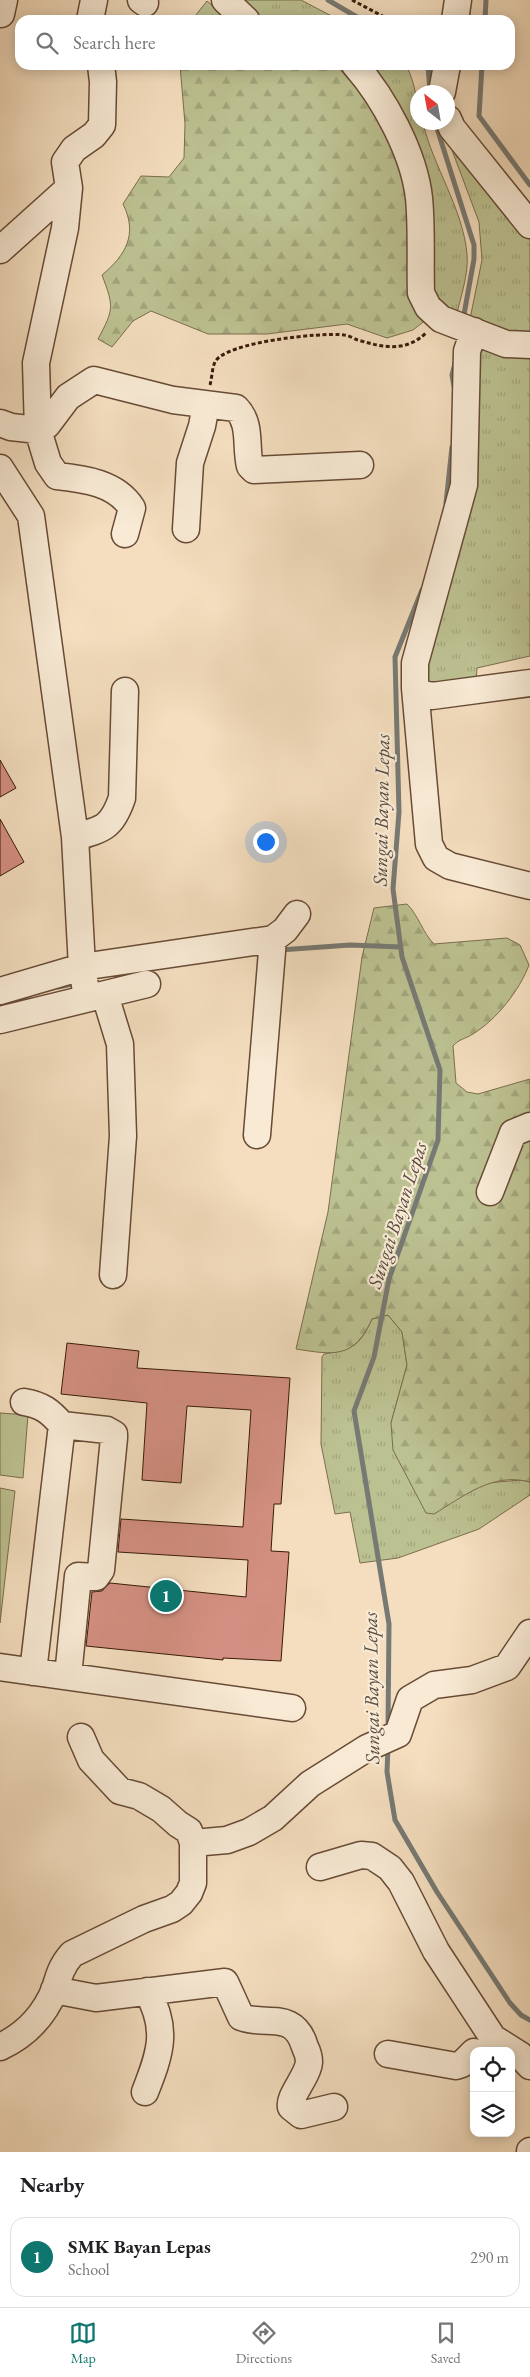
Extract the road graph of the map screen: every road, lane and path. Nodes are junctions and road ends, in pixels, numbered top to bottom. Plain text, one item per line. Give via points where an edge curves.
1 (94, 0) edge
2 (225, 0) edge
3 (352, 0) edge
4 (458, 0) edge
5 (91, 15) edge
6 (241, 15) edge
7 (380, 15) edge
8 (456, 15) edge
9 (102, 70) edge
10 (359, 70) edge
11 (446, 70) edge
12 (443, 85) edge
13 (454, 130) edge
14 (69, 188) junction
15 (26, 224) junction
16 (530, 225) edge
17 (65, 228) junction
18 (0, 250) edge
19 (457, 324) junction
20 (530, 344) edge
21 (206, 404) junction
22 (0, 423) edge
23 (38, 430) junction
24 (360, 465) dead end
25 (0, 469) edge
26 (186, 529) dead end
27 (125, 534) dead end
28 (530, 683) edge
29 (416, 688) junction
30 (125, 691) dead end
31 (75, 837) junction
32 (530, 886) edge
33 (297, 914) dead end
34 (272, 950) junction
35 (147, 984) dead end
36 (88, 985) junction
37 (0, 991) edge
38 (0, 1020) edge
39 (530, 1126) edge
40 (258, 1135) dead end
41 (490, 1192) dead end
42 (112, 1275) dead end
43 (24, 1402) dead end
44 (62, 1425) junction
45 (45, 1572) junction
46 (78, 1576) junction
47 (530, 1633) edge
48 (0, 1667) edge
49 (33, 1672) junction
50 (68, 1676) junction
51 (292, 1708) dead end
52 (81, 1737) dead end
53 (193, 1843) junction
54 (320, 1867) dead end
55 (54, 1990) junction
56 (147, 1991) junction
57 (0, 2047) edge
58 (481, 2047) edge
59 (388, 2054) dead end
60 (515, 2054) edge
61 (470, 2057) edge
62 (530, 2066) edge
63 (144, 2092) dead end
64 (334, 2107) dead end

1 - 5 street
2 - 6 street
3 - 7 path
4 - 8 street
9 - 14 street via 102,125 74,149 66,162
10 - 19 street via 391,115 414,173 419,198 421,293 428,307
11 - 12 street
13 - 16 street
14 - 15 street
14 - 17 street
15 - 17 street
15 - 18 street
17 - 23 street via 36,363
19 - 20 street via 506,344
19 - 21 path via 402,348 344,335 273,339 236,349 222,354 215,362
19 - 29 street via 467,352 464,485 415,663
21 - 23 street via 173,400 94,380 68,397 46,425
21 - 24 street via 236,408 242,414 248,433 250,466 254,470
21 - 26 street via 190,463
22 - 23 street
23 - 27 street via 48,463 57,476 92,480 124,495 132,508
25 - 31 street via 31,516
28 - 29 street via 432,696 422,694
29 - 32 street via 429,844 436,858 450,866
30 - 31 street via 122,798 117,812 102,830
31 - 36 street
33 - 34 street
34 - 36 street
34 - 40 street
35 - 36 street
36 - 37 street
36 - 38 street
36 - 42 street via 120,1044 123,1136
39 - 41 street via 513,1133
43 - 44 street via 50,1411
44 - 45 street
44 - 46 street via 108,1430 114,1434 101,1570 96,1577
45 - 46 street
45 - 49 street
46 - 50 street
47 - 53 street via 507,1667 472,1680 434,1685 410,1699 398,1734 367,1748 310,1784 274,1818 227,1840
48 - 49 street
49 - 50 street
50 - 51 street
52 - 53 street via 91,1760 120,1791 140,1796 161,1809 189,1831
53 - 55 street via 193,1883 190,1893 181,1903 72,1954 64,1963
54 - 58 street via 361,1855 372,1856 390,1868 401,1882
55 - 56 street via 96,1998
55 - 57 street via 44,2010 20,2037
56 - 63 street via 158,2017 162,2038 159,2055
56 - 64 street via 225,1982 241,2017 278,2020 294,2029 304,2040 309,2061 299,2088 291,2099 291,2107 301,2115
59 - 61 street via 456,2066
60 - 62 street

